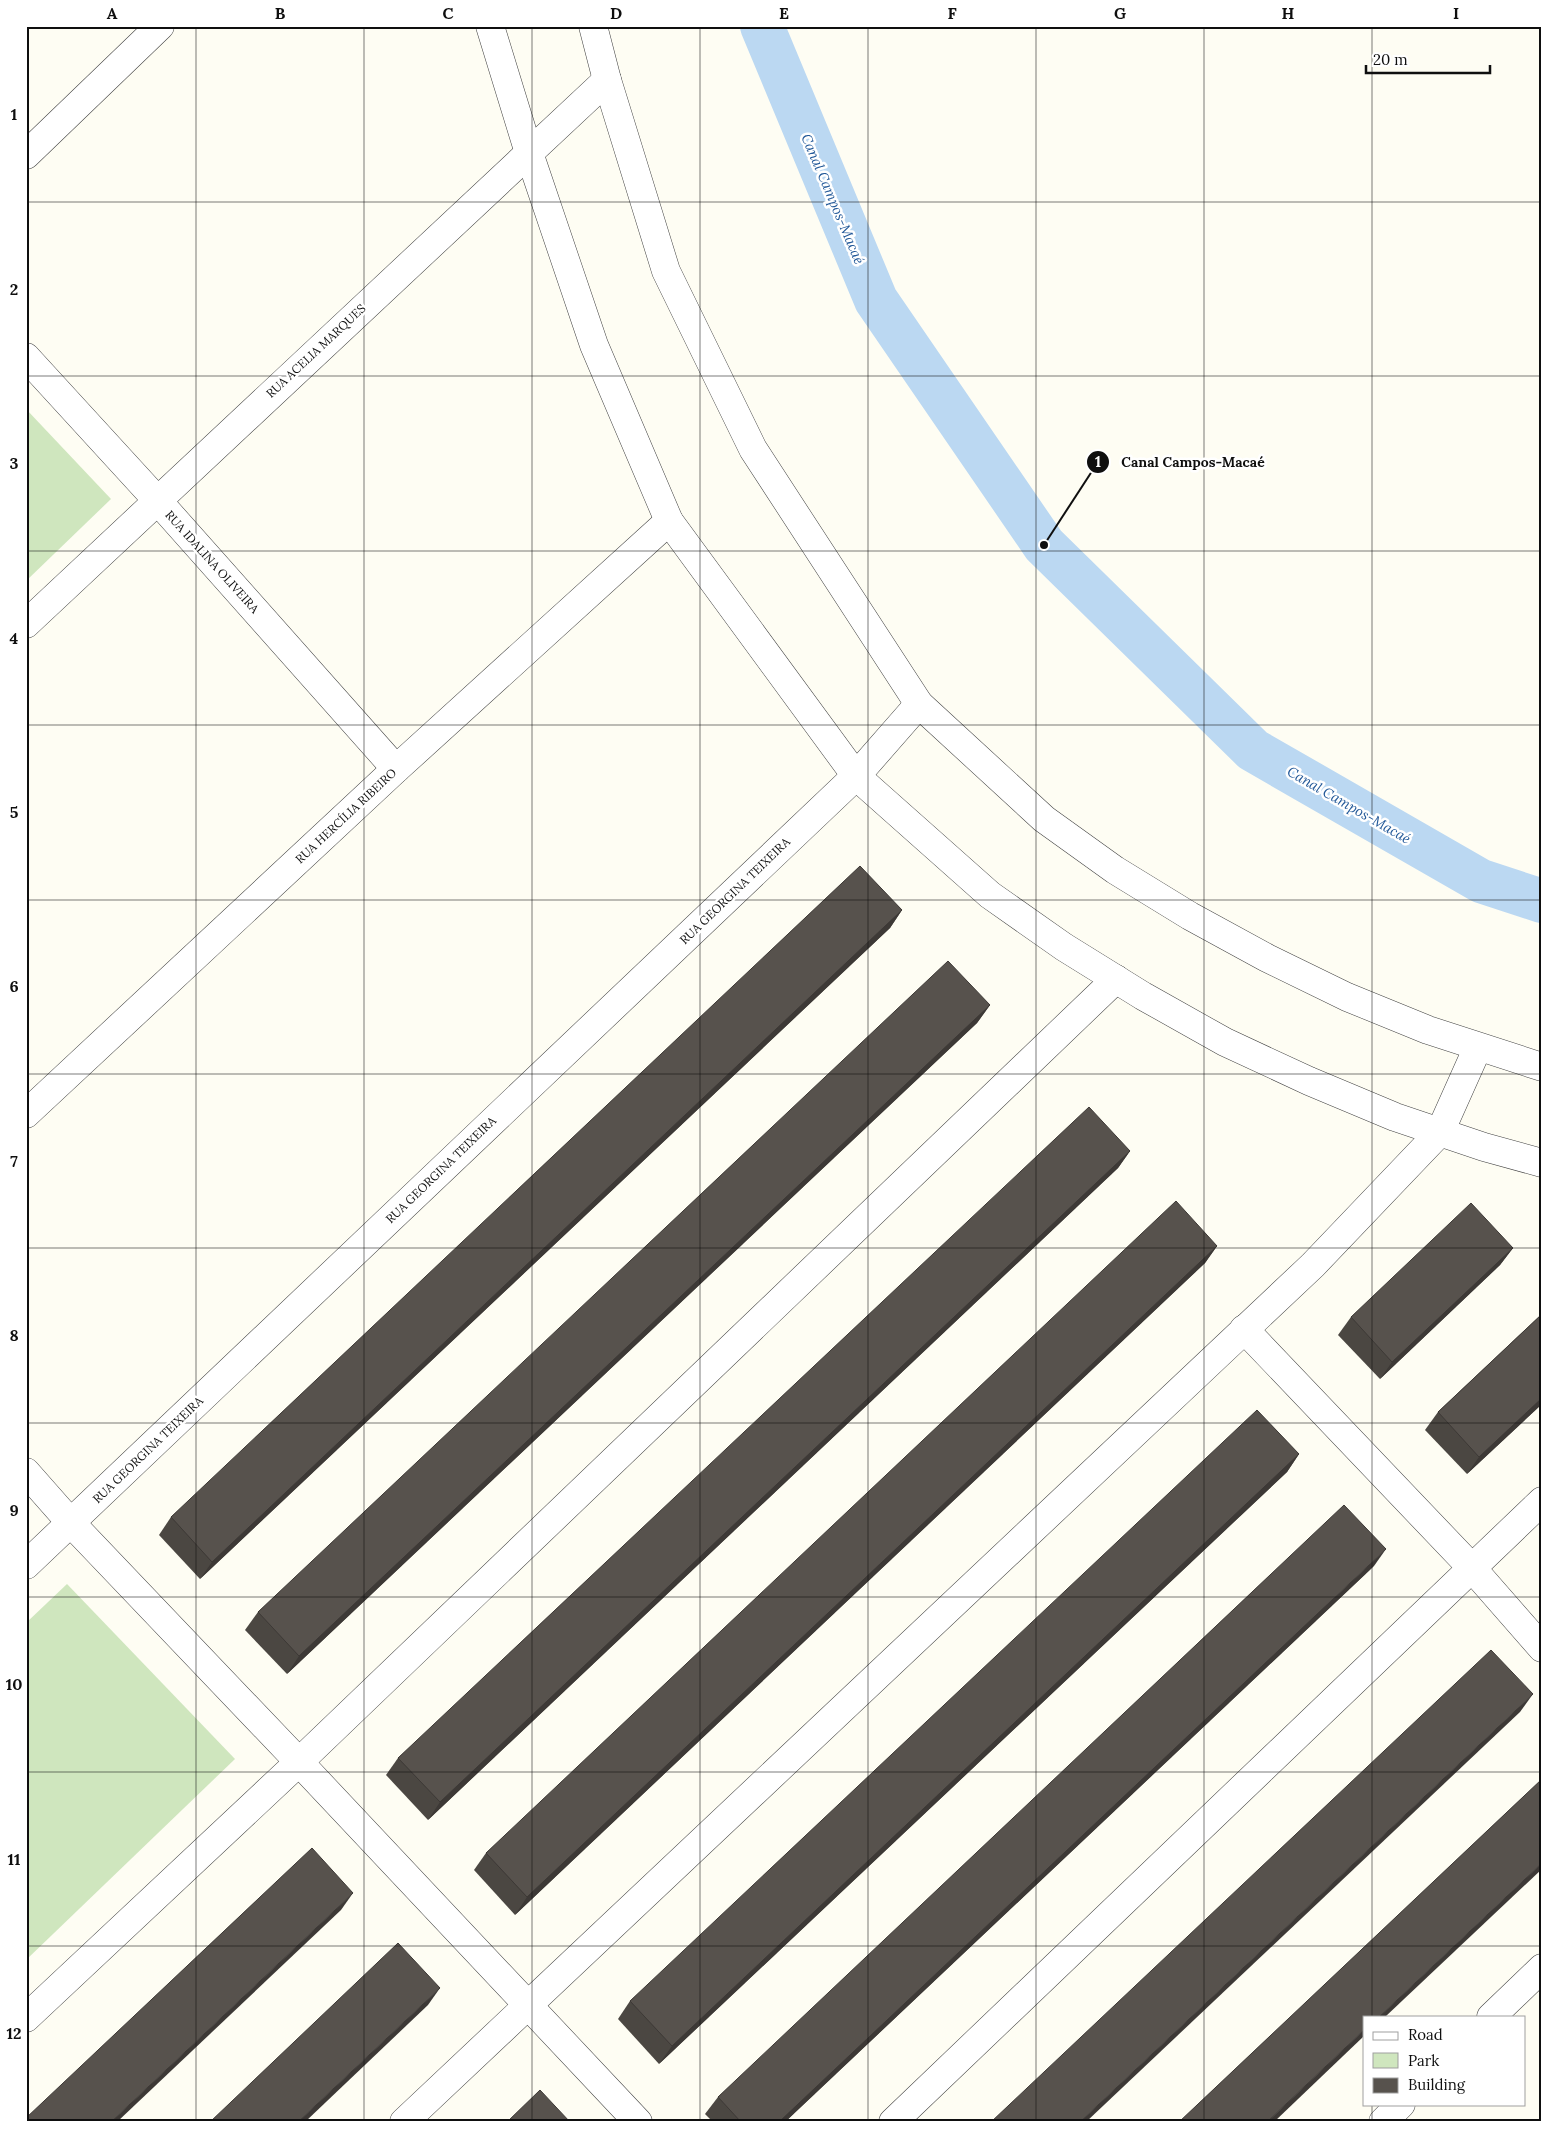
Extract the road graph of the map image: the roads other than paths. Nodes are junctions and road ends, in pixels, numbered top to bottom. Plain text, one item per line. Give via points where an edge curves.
1 (160, 26) edge
2 (490, 26) edge
3 (593, 26) edge
4 (607, 80) junction
5 (529, 153) junction
6 (26, 155) edge
7 (26, 357) edge
8 (157, 500) junction
9 (669, 521) junction
10 (26, 624) edge
11 (920, 704) junction
12 (396, 769) junction
13 (856, 776) junction
14 (1116, 979) junction
15 (1478, 1047) junction
16 (1542, 1067) edge
17 (26, 1114) edge
18 (1440, 1132) junction
19 (1542, 1164) edge
20 (1244, 1329) junction
21 (26, 1472) edge
22 (1542, 1501) edge
23 (71, 1523) junction
24 (26, 1565) edge
25 (1472, 1568) junction
26 (1542, 1648) edge
27 (299, 1762) junction
28 (1542, 1968) edge
29 (528, 2005) junction
30 (1492, 2016) edge
31 (26, 2018) edge
32 (1399, 2106) edge
33 (404, 2122) edge
34 (638, 2122) edge
35 (893, 2122) edge
36 (1383, 2122) edge

1 - 6 street
2 - 5 street
3 - 4 street
4 - 5 street, RUA ACELIA MARQUES
4 - 11 street via 666,271 753,449
5 - 8 street, RUA ACELIA MARQUES
5 - 9 street via 594,346
7 - 8 street, RUA IDALINA OLIVEIRA
8 - 10 street, RUA ACELIA MARQUES
8 - 12 street, RUA IDALINA OLIVEIRA
9 - 12 street, RUA HERCÍLIA RIBEIRO
9 - 13 street
11 - 13 street, RUA GEORGINA TEIXEIRA
11 - 15 street via 1044,819 1115,870 1267,958 1347,997
12 - 17 street, RUA HERCÍLIA RIBEIRO
13 - 14 street via 990,895
13 - 23 street, RUA GEORGINA TEIXEIRA
14 - 18 street via 1225,1042 1395,1117
14 - 27 street
15 - 16 street
15 - 18 street
18 - 19 street
18 - 20 street via 1313,1264
20 - 25 street
20 - 29 street
21 - 23 street
22 - 25 street
23 - 24 street, RUA GEORGINA TEIXEIRA
23 - 27 street
25 - 26 street
25 - 35 street
27 - 29 street
27 - 31 street
28 - 30 street
29 - 33 street
29 - 34 street
32 - 36 street

